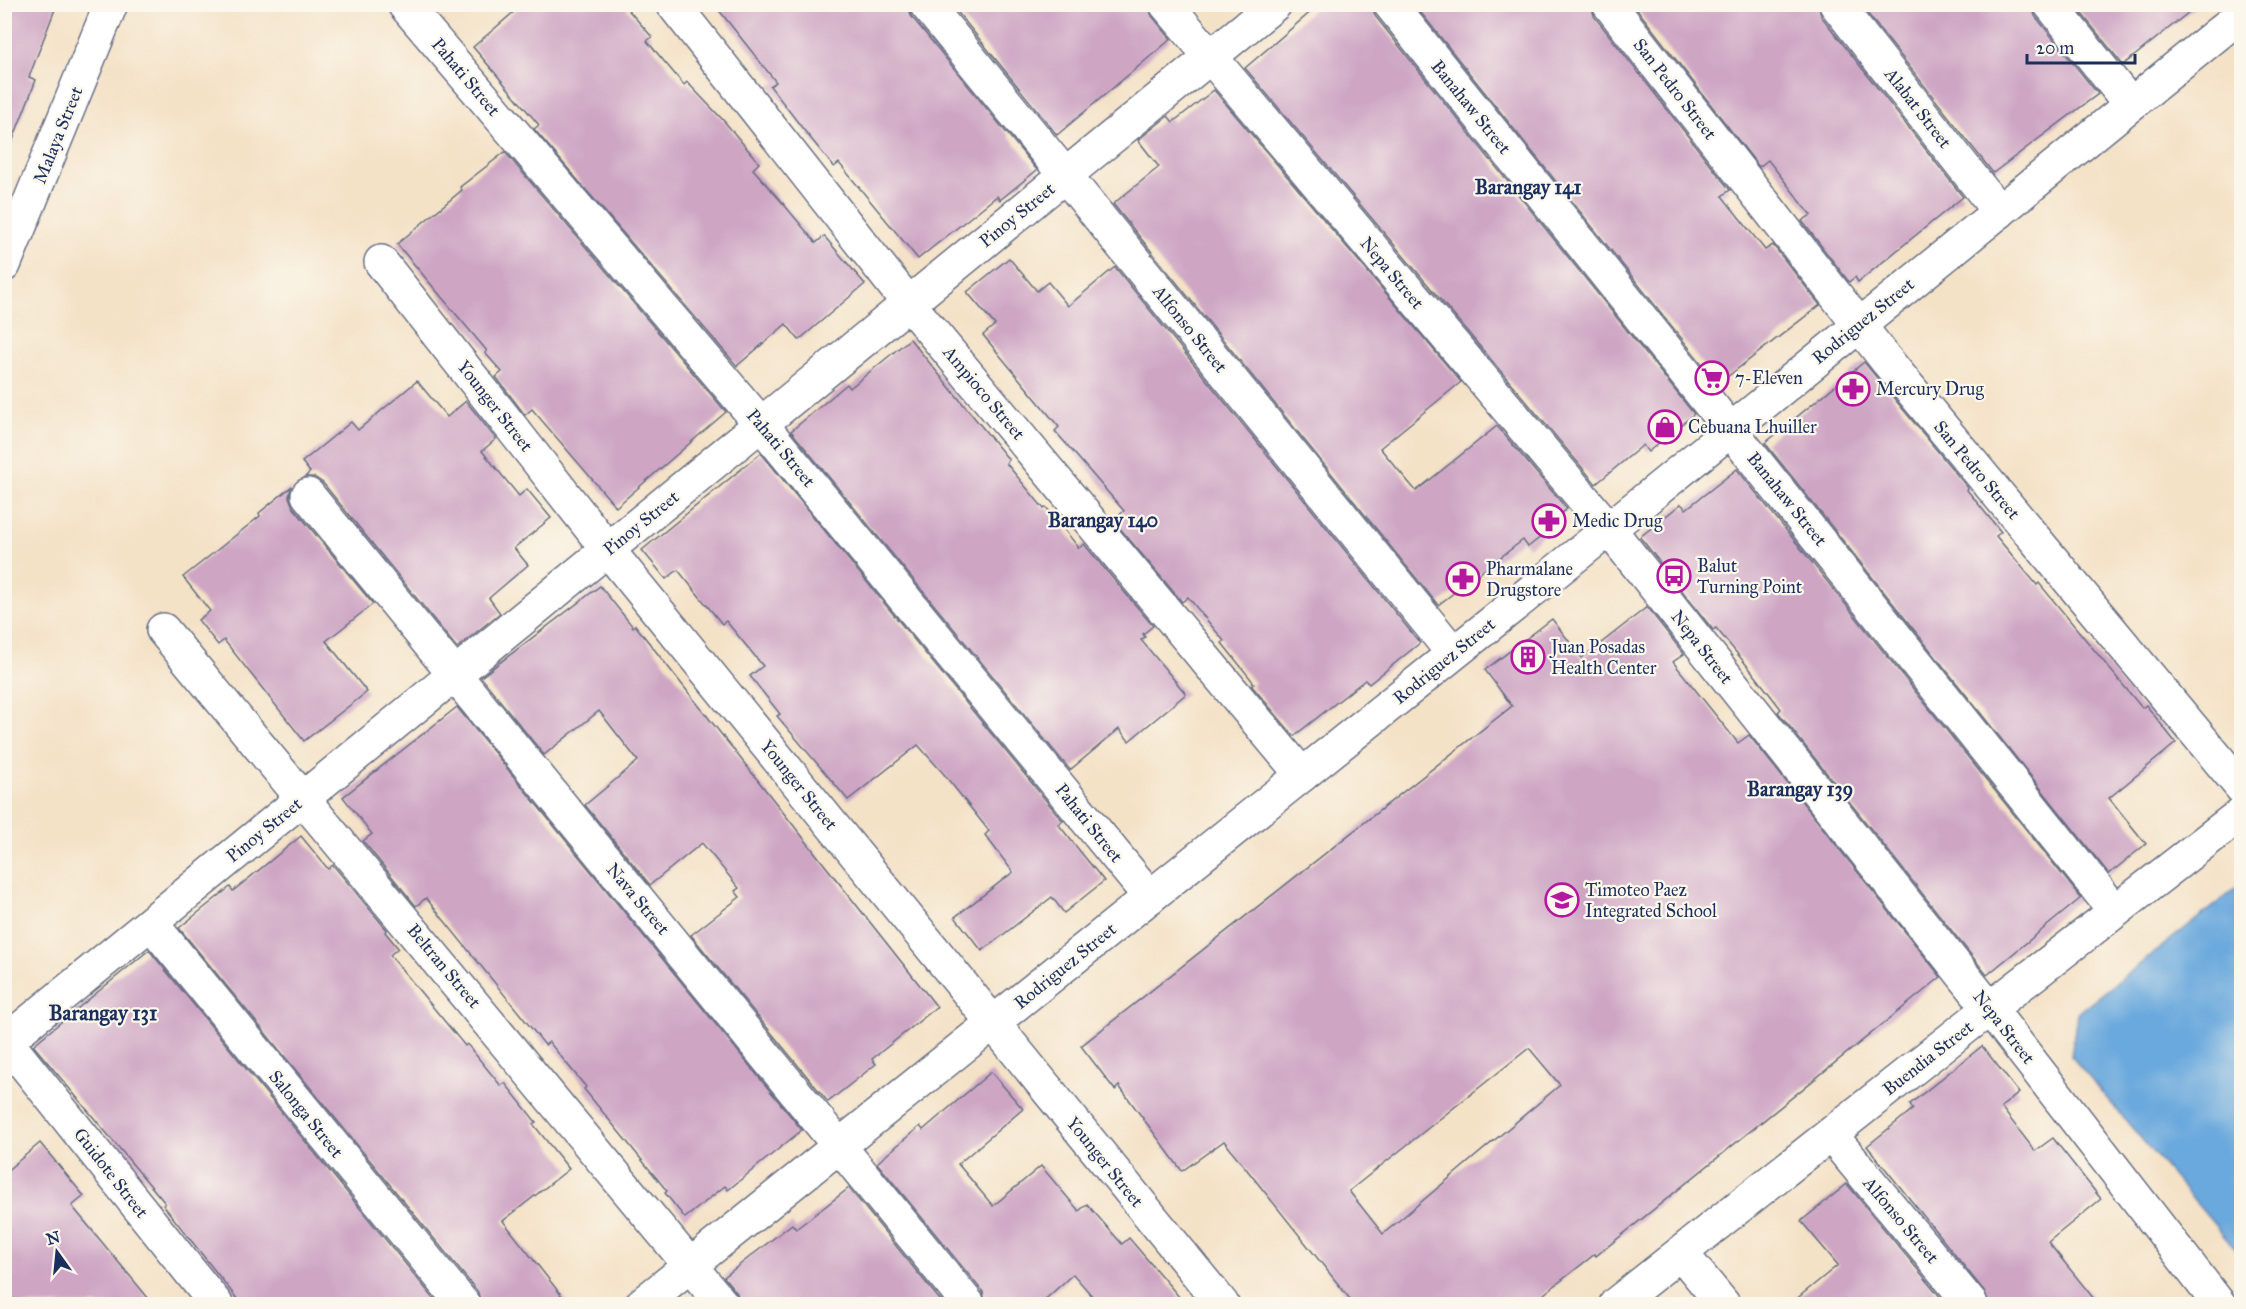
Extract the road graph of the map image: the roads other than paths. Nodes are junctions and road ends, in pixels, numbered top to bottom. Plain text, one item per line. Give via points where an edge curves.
1 (111, 4) edge
2 (404, 4) edge
3 (673, 4) edge
4 (926, 4) edge
5 (1166, 4) edge
6 (1275, 4) edge
7 (1390, 4) edge
8 (1609, 4) edge
9 (1836, 4) edge
10 (2050, 4) edge
11 (2241, 14) edge
12 (1209, 58) junction
13 (2130, 104) junction
14 (1066, 176) junction
15 (1999, 212) junction
16 (381, 262) dead end
17 (4, 265) edge
18 (909, 304) junction
19 (1859, 324) junction
20 (761, 424) junction
21 (1730, 429) junction
22 (308, 495) dead end
23 (1609, 529) junction
24 (608, 550) junction
25 (163, 630) dead end
26 (1453, 653) junction
27 (453, 676) junction
28 (1302, 775) junction
29 (2241, 788) edge
30 (304, 798) junction
31 (2241, 813) edge
32 (1150, 897) junction
33 (2115, 911) junction
34 (151, 923) junction
35 (1990, 1009) junction
36 (992, 1024) junction
37 (6, 1041) joint
38 (1831, 1135) junction
39 (840, 1146) junction
40 (1681, 1253) junction
41 (691, 1266) junction
42 (216, 1305) edge
43 (462, 1305) edge
44 (642, 1305) edge
45 (722, 1305) edge
46 (968, 1305) edge
47 (1222, 1305) edge
48 (1616, 1305) edge
49 (1723, 1305) edge
50 (1971, 1305) edge
51 (2219, 1305) edge

1 - 17 street, Malaya Street
2 - 20 street, Pahati Street
3 - 18 street, Ampioco Street
4 - 14 street, Alfonso Street
5 - 12 street, Nepa Street
6 - 12 street, Pinoy Street
7 - 21 street, Banahaw Street
8 - 19 street, San Pedro Street
9 - 15 street, Alabat Street
10 - 13 street
11 - 13 street, Rodriguez Street
12 - 14 street, Pinoy Street
12 - 23 street, Nepa Street
13 - 15 street, Rodriguez Street
14 - 18 street, Pinoy Street
14 - 26 street, Alfonso Street
15 - 19 street, Rodriguez Street
16 - 24 street, Younger Street
18 - 20 street, Pinoy Street
18 - 28 street, Ampioco Street
19 - 21 street, Rodriguez Street
19 - 29 street, San Pedro Street
20 - 24 street, Pinoy Street
20 - 32 street, Pahati Street
21 - 23 street, Rodriguez Street
21 - 33 street, Banahaw Street
22 - 27 street, Nava Street
23 - 26 street, Rodriguez Street
23 - 35 street, Nepa Street
24 - 27 street, Pinoy Street
24 - 36 street, Younger Street
25 - 30 street, Beltran Street
26 - 28 street, Rodriguez Street
27 - 30 street, Pinoy Street
27 - 39 street, Nava Street
28 - 32 street, Rodriguez Street
30 - 34 street, Pinoy Street
30 - 41 street, Beltran Street
31 - 33 street, Buendia Street
32 - 36 street, Rodriguez Street
33 - 35 street, Buendia Street
34 - 37 street, Pinoy Street
34 - 43 street, Salonga Street
35 - 38 street, Buendia Street
35 - 51 street, Nepa Street
36 - 39 street, Rodriguez Street
36 - 47 street, Younger Street
37 - 42 street, Guidote Street
38 - 40 street, Buendia Street
38 - 50 street, Alfonso Street
39 - 41 street, Rodriguez Street
39 - 46 street, Nava Street
40 - 48 street, Buendia Street
40 - 49 street
41 - 44 street, Rodriguez Street
41 - 45 street, Beltran Street

